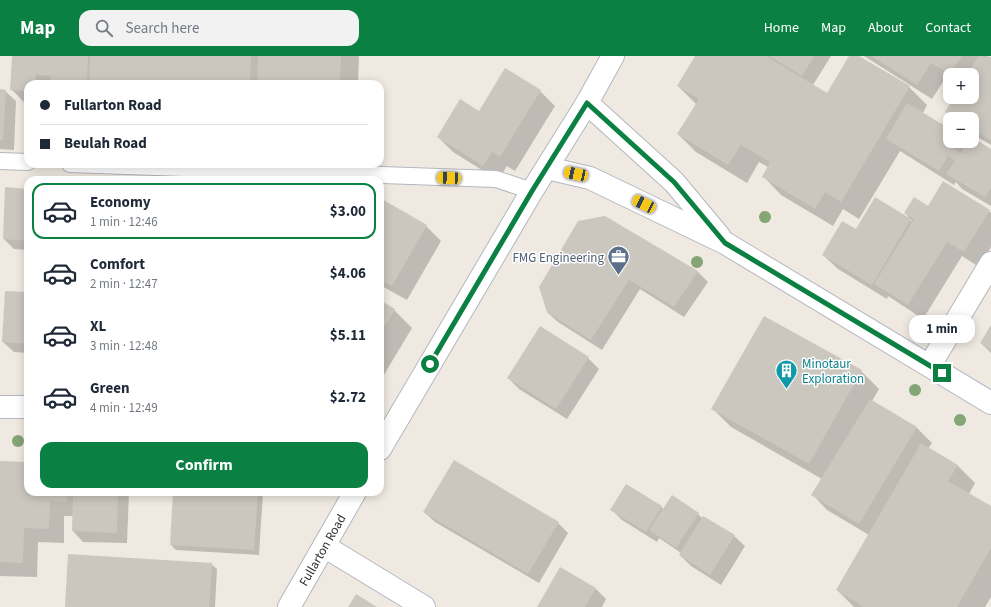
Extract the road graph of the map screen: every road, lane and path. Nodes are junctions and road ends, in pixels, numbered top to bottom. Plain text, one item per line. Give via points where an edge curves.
1 (613, 56) edge
2 (587, 103) junction
3 (0, 162) edge
4 (24, 162) edge
5 (184, 168) edge
6 (547, 168) junction
7 (532, 191) junction
8 (725, 243) junction
9 (991, 263) edge
10 (930, 365) junction
11 (991, 403) edge
12 (0, 407) edge
13 (24, 407) edge
14 (384, 440) edge
15 (353, 496) edge
16 (324, 546) junction
17 (289, 607) edge
18 (424, 607) edge

1 - 2 street
2 - 6 street
2 - 8 street via 674,182
3 - 4 lane
5 - 7 lane via 496,179
6 - 7 street
6 - 8 street via 590,178
7 - 14 street
8 - 10 street
9 - 10 street
10 - 11 street
12 - 13 street
15 - 16 street, Fullarton Road
16 - 17 street, Fullarton Road
16 - 18 street

